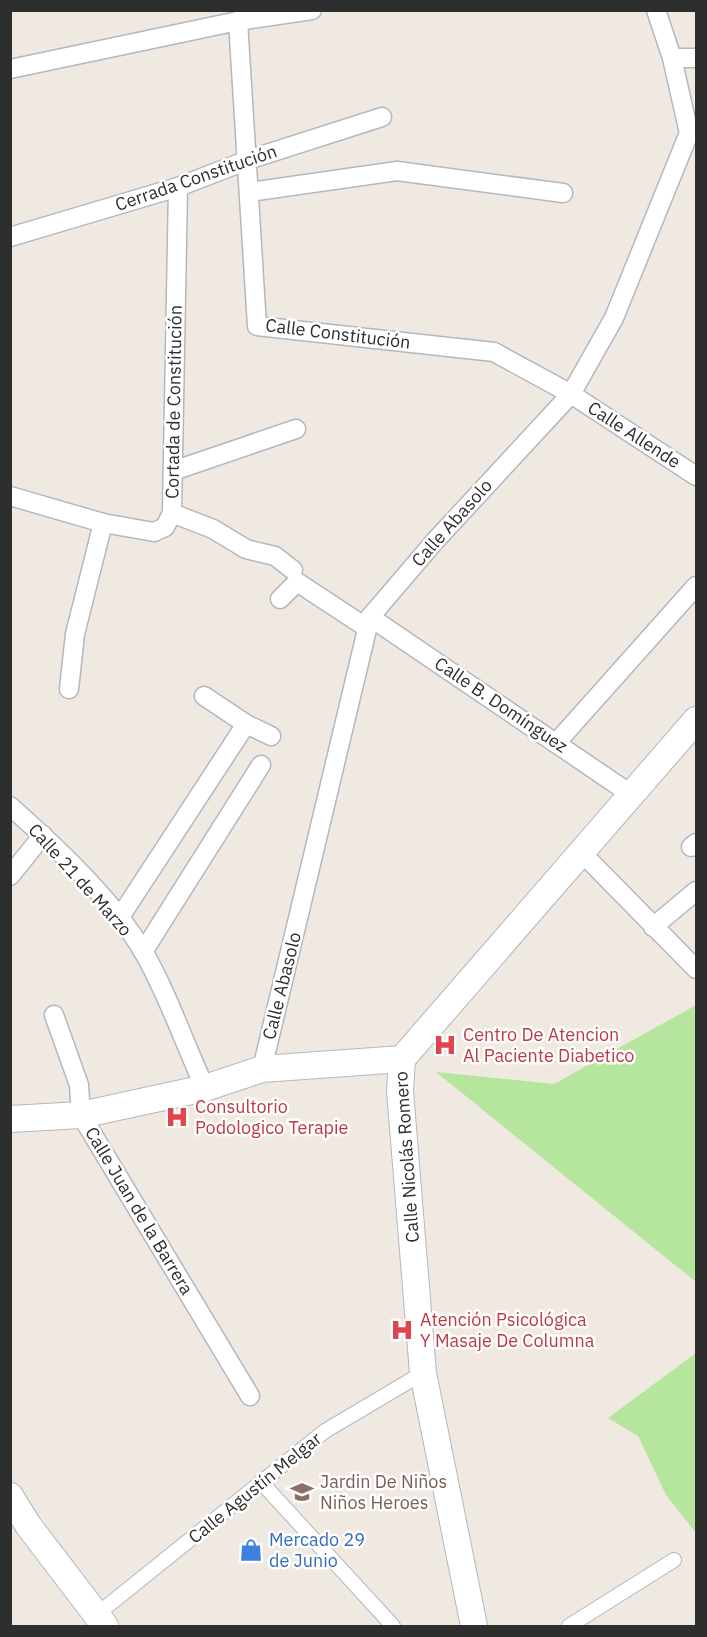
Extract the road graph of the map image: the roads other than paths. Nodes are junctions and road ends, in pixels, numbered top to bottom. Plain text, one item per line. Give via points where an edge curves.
1 (312, 10) edge
2 (656, 10) edge
3 (238, 21) junction
4 (672, 58) junction
5 (696, 58) edge
6 (10, 69) edge
7 (382, 117) dead end
8 (248, 160) junction
9 (178, 187) junction
10 (250, 192) junction
11 (563, 193) dead end
12 (10, 237) edge
13 (571, 394) junction
14 (296, 429) dead end
15 (173, 471) junction
16 (696, 476) edge
17 (10, 496) edge
18 (172, 513) junction
19 (103, 523) junction
20 (292, 570) dead end
21 (696, 586) edge
22 (280, 599) dead end
23 (368, 623) junction
24 (69, 689) dead end
25 (204, 696) dead end
26 (696, 720) edge
27 (246, 724) junction
28 (271, 736) dead end
29 (557, 742) junction
30 (261, 765) dead end
31 (632, 795) junction
32 (10, 806) edge
33 (43, 835) junction
34 (583, 854) junction
35 (10, 876) edge
36 (696, 891) edge
37 (120, 917) junction
38 (653, 927) junction
39 (143, 952) junction
40 (696, 969) edge
41 (54, 1015) dead end
42 (402, 1059) junction
43 (261, 1069) junction
44 (205, 1088) junction
45 (81, 1115) junction
46 (10, 1119) edge
47 (423, 1373) junction
48 (250, 1396) dead end
49 (261, 1482) junction
50 (10, 1496) edge
51 (674, 1560) dead end
52 (100, 1621) edge
53 (393, 1626) edge
54 (474, 1626) edge
55 (569, 1626) edge

1 - 3 street
2 - 4 street, Calle Abasolo
3 - 6 street
3 - 8 street, Calle Constitución
4 - 5 street
4 - 13 street, Calle Abasolo via 689,133 614,318
7 - 8 street, Cerrada Constitución
8 - 9 street, Cerrada Constitución
8 - 10 street, Calle Constitución
9 - 12 street, Cerrada Constitución
9 - 15 street, Cortada de Constitución
10 - 11 street via 397,171
10 - 13 street, Calle Constitución via 257,326 494,352
13 - 16 street, Calle Allende
13 - 23 street, Calle Abasolo via 435,541
14 - 15 street
15 - 18 street, Cortada de Constitución
17 - 19 street, Cortada de Constitución
18 - 19 street, Cortada de Constitución via 165,527 153,532
18 - 20 street via 213,529 246,549 275,556
19 - 24 street via 75,634
21 - 29 street
22 - 23 street, Calle B. Domínguez via 297,582
23 - 29 street, Calle B. Domínguez
23 - 43 street, Calle Abasolo
25 - 27 street
26 - 31 main road, Calle Nicolás Romero
27 - 28 street
27 - 37 street
29 - 31 street, Calle B. Domínguez
30 - 39 street
31 - 34 main road, Calle Nicolás Romero
32 - 33 street, Calle 21 de Marzo
33 - 35 street
33 - 37 street, Calle 21 de Marzo
34 - 38 street
34 - 42 main road, Calle Nicolás Romero
36 - 38 street
37 - 39 street, Calle 21 de Marzo
38 - 40 street
39 - 44 street, Calle 21 de Marzo
41 - 45 street, Calle Juan de la Barrera via 79,1085
42 - 43 main road
42 - 47 main road, Calle Nicolás Romero via 400,1092
43 - 44 main road
44 - 45 main road
45 - 46 main road
45 - 48 street, Calle Juan de la Barrera
47 - 49 street, Calle Agustín Melgar via 326,1431
47 - 54 main road, Calle Nicolás Romero
49 - 52 street, Calle Agustín Melgar
49 - 53 street
50 - 52 main road
51 - 55 street

